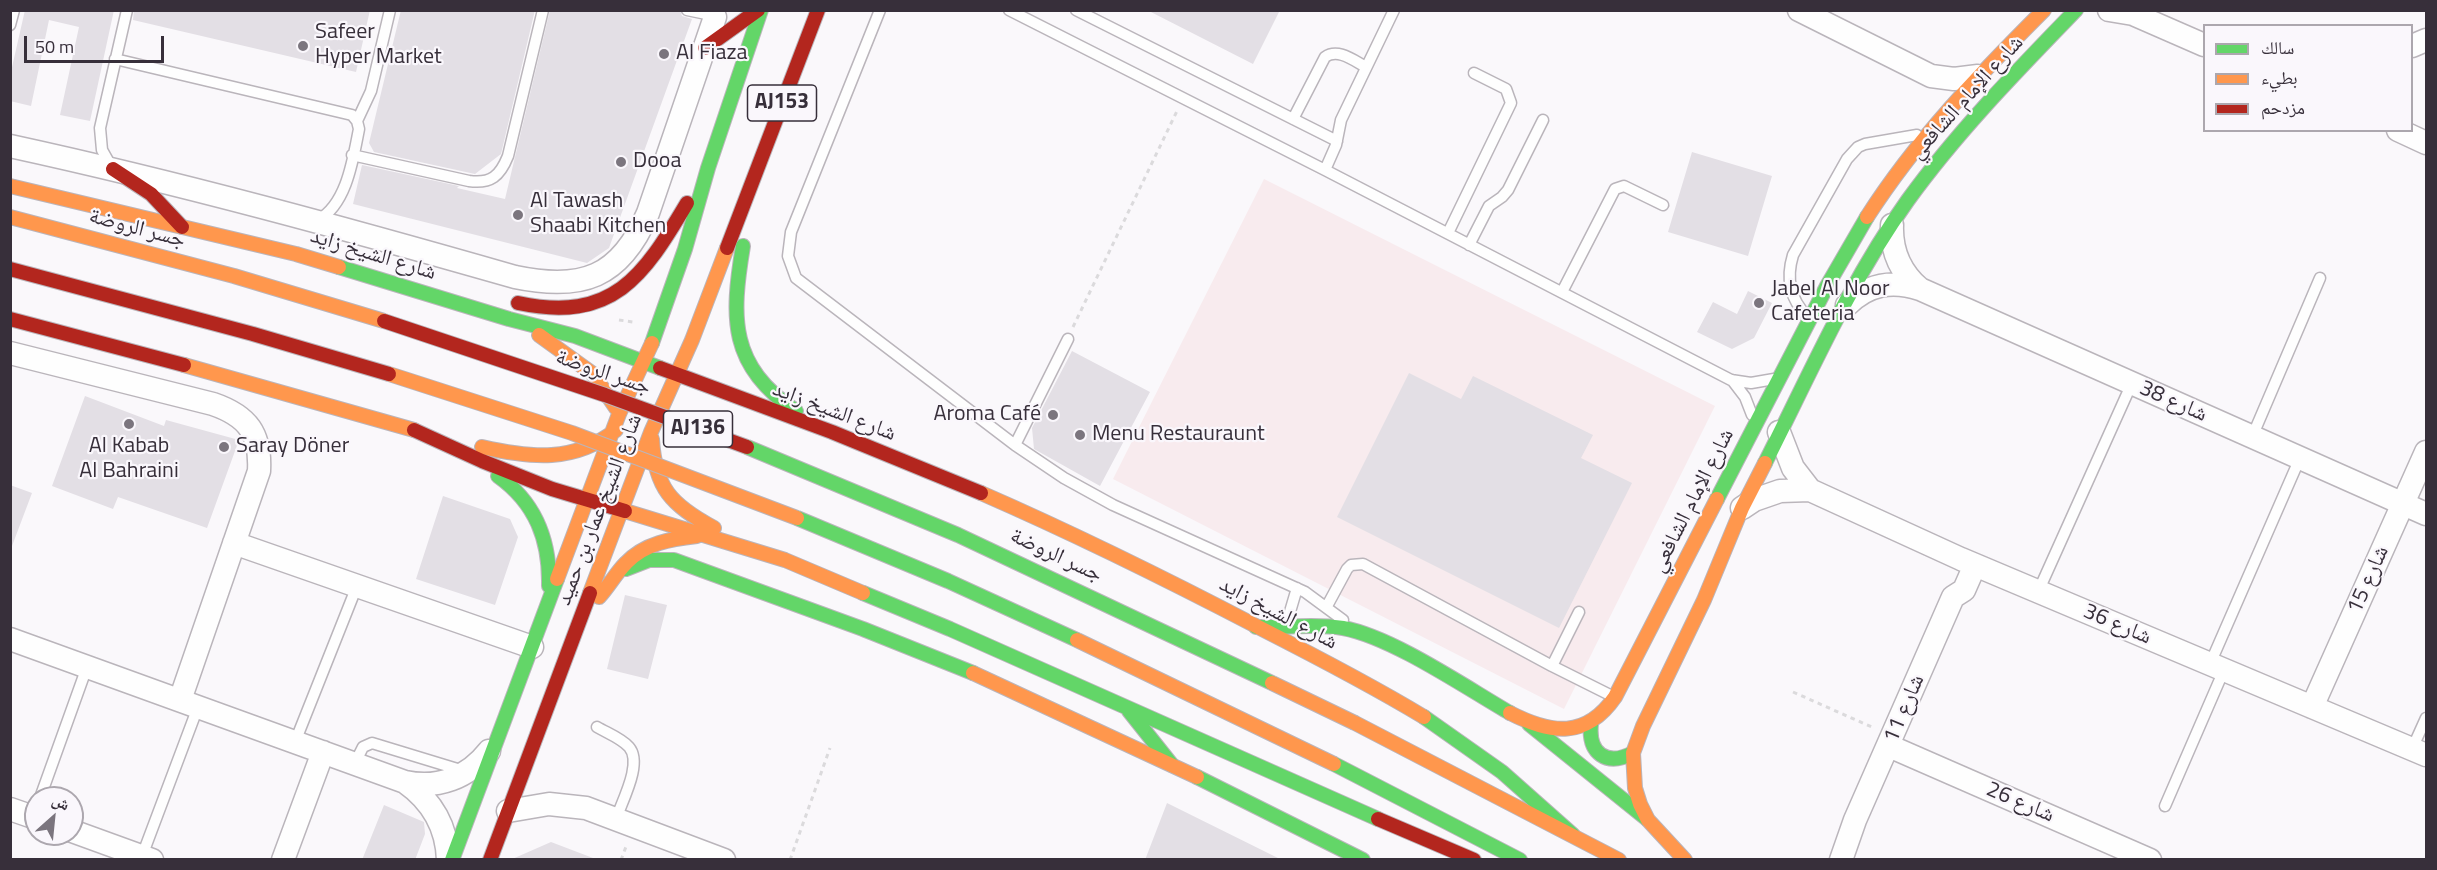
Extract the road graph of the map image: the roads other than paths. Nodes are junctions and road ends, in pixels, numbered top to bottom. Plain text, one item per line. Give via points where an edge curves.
1 (14, 10) edge
2 (126, 10) edge
3 (390, 10) edge
4 (543, 10) edge
5 (687, 10) edge
6 (759, 10) edge
7 (880, 10) edge
8 (1009, 10) edge
9 (1077, 10) edge
10 (1394, 10) edge
11 (1799, 10) edge
12 (2043, 10) edge
13 (2109, 10) edge
14 (2080, 11) edge
15 (818, 13) edge
16 (717, 14) edge
17 (2145, 15) edge
18 (10, 24) edge
19 (2427, 40) edge
20 (2203, 44) edge
21 (2413, 46) edge
22 (705, 48) junction
23 (115, 59) junction
24 (1366, 67) junction
25 (1920, 72) junction
26 (1474, 73) dead end
27 (1978, 76) junction
28 (1293, 119) junction
29 (1543, 120) dead end
30 (357, 121) junction
31 (1932, 127) junction
32 (2402, 132) edge
33 (1337, 141) junction
34 (2427, 143) edge
35 (10, 146) edge
36 (352, 155) junction
37 (708, 168) junction
38 (113, 169) junction
39 (1326, 170) junction
40 (10, 186) edge
41 (747, 197) junction
42 (1663, 205) dead end
43 (10, 218) edge
44 (317, 220) junction
45 (1892, 225) junction
46 (182, 227) junction
47 (1448, 233) junction
48 (1469, 244) junction
49 (10, 269) edge
50 (2320, 278) dead end
51 (408, 287) junction
52 (1920, 289) junction
53 (1562, 292) junction
54 (1844, 308) junction
55 (10, 318) edge
56 (509, 319) junction
57 (1810, 319) junction
58 (1068, 339) road end
59 (10, 353) edge
60 (650, 367) junction
61 (676, 373) junction
62 (593, 374) junction
63 (1779, 378) junction
64 (1731, 380) junction
65 (2132, 383) junction
66 (667, 395) junction
67 (651, 400) junction
68 (597, 404) dead end
69 (767, 410) junction
70 (341, 411) junction
71 (732, 411) dead end
72 (621, 419) junction
73 (591, 425) dead end
74 (1755, 427) junction
75 (414, 430) junction
76 (651, 432) junction
77 (832, 432) junction
78 (1779, 432) junction
79 (611, 435) junction
80 (2252, 437) junction
81 (1015, 445) junction
82 (653, 449) junction
83 (2427, 452) edge
84 (563, 454) junction
85 (2300, 458) junction
86 (633, 479) junction
87 (1810, 490) junction
88 (587, 499) junction
89 (2403, 504) junction
90 (1742, 508) junction
91 (621, 510) junction
92 (2427, 514) edge
93 (704, 535) junction
94 (234, 543) junction
95 (785, 560) junction
96 (1968, 562) junction
97 (357, 586) junction
98 (1296, 588) junction
99 (606, 589) junction
100 (2038, 592) junction
101 (547, 606) junction
102 (1327, 606) junction
103 (1579, 612) dead end
104 (582, 616) junction
105 (1256, 627) junction
106 (1284, 629) junction
107 (1354, 631) junction
108 (10, 639) edge
109 (532, 647) junction
110 (1552, 666) junction
111 (87, 667) junction
112 (2217, 667) junction
113 (1615, 697) junction
114 (189, 703) junction
115 (2312, 707) junction
116 (1126, 708) junction
117 (2427, 718) edge
118 (1523, 719) junction
119 (1592, 723) junction
120 (597, 727) dead end
121 (495, 741) junction
122 (1891, 741) junction
123 (295, 742) junction
124 (323, 752) junction
125 (2419, 752) edge
126 (1633, 753) junction
127 (355, 764) junction
128 (1172, 765) junction
129 (467, 772) junction
130 (405, 782) junction
131 (45, 786) edge
132 (2165, 806) dead end
133 (508, 811) junction
134 (616, 819) junction
135 (1648, 820) junction
136 (1855, 820) junction
137 (1573, 835) junction
138 (84, 836) edge
139 (141, 857) edge
140 (283, 860) edge
141 (450, 860) edge
142 (490, 860) edge
143 (724, 860) edge
144 (1363, 860) edge
145 (1474, 860) edge
146 (1520, 860) edge
147 (1619, 860) edge
148 (1685, 860) edge
149 (1830, 860) edge
150 (1841, 860) edge
151 (2150, 860) edge

1 - 18 lane
2 - 23 lane
3 - 30 lane via 371,91
4 - 36 lane via 508,156 495,178 482,183 469,181
5 - 16 lane
6 - 22 main road
6 - 37 main road, شارع الشيخ عمار بن حميد / AJ153
7 - 81 lane via 791,232 791,267 806,286
8 - 39 lane
9 - 28 lane
10 - 24 lane
11 - 25 street
12 - 27 main road, شارع الإمام الشافعي
13 - 17 street
14 - 45 main road, شارع الإمام الشافعي via 1955,138
15 - 41 main road, شارع الشيخ عمار بن حميد / AJ153
16 - 22 street
17 - 20 street
19 - 21 street
22 - 44 street via 638,238 620,259 597,274 571,282 544,283
23 - 30 lane via 345,112
23 - 38 lane via 100,139
24 - 28 lane via 1340,54 1325,57
24 - 33 lane via 1341,120
25 - 27 street via 1943,79
25 - 31 street via 1936,99
26 - 47 lane via 1506,89 1511,103
27 - 31 main road, شارع الإمام الشافعي
28 - 33 lane
29 - 48 lane via 1508,190 1490,206
30 - 36 lane via 359,129
31 - 57 main road, شارع الإمام الشافعي via 1865,220
31 - 57 lane via 1865,144 1847,159 1790,266 1791,289
32 - 34 street
33 - 39 lane
35 - 38 street
36 - 44 lane via 338,201
37 - 51 main road via 642,273 608,298 569,309 550,309
37 - 60 main road, شارع الشيخ عمار بن حميد / AJ153
38 - 44 street
38 - 46 main road via 151,194
39 - 47 lane
40 - 46 main road, شارع الشيخ زايد
41 - 61 main road, شارع الشيخ عمار بن حميد / AJ153
41 - 77 main road via 735,304 736,329 744,354 771,392
42 - 53 lane via 1624,186 1615,189
43 - 137 main road, جسر الروضة / AJ136, bridge via 232,276 404,328 569,382 742,446 1042,572 1354,723
45 - 52 street, شارع 38 via 1899,264
45 - 54 main road, شارع الإمام الشافعي
46 - 51 main road, شارع الشيخ زايد via 296,254
47 - 48 lane
48 - 53 lane
49 - 146 main road, AJ136, bridge via 395,375 649,460 809,522 967,589 1334,764
50 - 80 lane
51 - 56 main road, شارع الشيخ زايد
52 - 54 street, شارع 38 via 1897,284 1870,288
52 - 65 street, شارع 38
53 - 64 lane
54 - 78 main road, شارع الإمام الشافعي
55 - 70 main road via 249,382
56 - 60 main road, شارع الشيخ زايد via 575,336
56 - 62 main road via 553,344
57 - 63 main road, شارع الإمام الشافعي
58 - 81 lane
59 - 94 street via 230,410 245,421 260,453 259,471
60 - 61 main road, شارع الشيخ زايد
60 - 72 main road, شارع الشيخ عمار بن حميد
61 - 66 main road, شارع الشيخ عمار بن حميد
61 - 69 main road, شارع الشيخ زايد
62 - 68 main road
62 - 72 main road
63 - 64 lane via 1760,382
63 - 74 main road, شارع الإمام الشافعي
64 - 74 lane via 1745,397
65 - 80 street, شارع 38
65 - 100 lane
66 - 67 main road
66 - 76 main road, شارع الشيخ عمار بن حميد
66 - 82 main road via 682,403 668,414
67 - 72 main road
67 - 76 main road
69 - 71 main road
69 - 77 main road, شارع الشيخ زايد
70 - 75 main road
70 - 101 main road via 489,472 521,494 537,519 549,557
72 - 79 main road, شارع الشيخ عمار بن حميد
72 - 86 main road
73 - 84 main road
74 - 113 main road, شارع الإمام الشافعي
75 - 84 main road via 503,452
75 - 88 main road via 515,475
76 - 82 main road
76 - 86 main road, شارع الشيخ عمار بن حميد
77 - 105 main road, شارع الشيخ زايد via 1121,556
78 - 87 street, شارع 36 via 1793,468
78 - 90 main road, شارع الإمام الشافعي
79 - 84 main road via 585,449
79 - 88 main road, شارع الشيخ عمار بن حميد
80 - 85 street, شارع 38
81 - 98 lane via 1098,497
82 - 95 main road via 662,487 688,513
83 - 89 street, شارع 15
85 - 89 street, شارع 38
85 - 112 lane
86 - 91 main road, شارع الشيخ عمار بن حميد
87 - 90 street, شارع 36 via 1780,491
87 - 96 street, شارع 36
88 - 91 main road
88 - 101 main road, شارع الشيخ عمار بن حميد
89 - 92 street, شارع 38
89 - 115 street, شارع 15
90 - 126 main road, شارع الإمام الشافعي
91 - 93 main road
91 - 104 main road, شارع الشيخ عمار بن حميد
93 - 95 main road
93 - 99 main road via 649,545 627,561
94 - 97 street
94 - 114 street
95 - 116 main road via 950,628
96 - 100 street, شارع 36
96 - 122 street, شارع 11 via 1950,585 1953,597
97 - 109 street
97 - 123 lane
98 - 102 lane
98 - 106 lane
99 - 104 main road
99 - 128 main road via 633,564 655,558 674,560 974,674
100 - 112 street, شارع 36
101 - 109 main road, شارع الشيخ عمار بن حميد
102 - 107 lane
102 - 110 lane via 1347,569 1363,564
103 - 110 lane
104 - 133 main road, شارع الشيخ عمار بن حميد
105 - 106 main road
105 - 137 main road, شارع الشيخ زايد via 1422,716 1502,772
106 - 107 main road via 1324,626
107 - 118 main road
108 - 111 street
109 - 121 main road, شارع الشيخ عمار بن حميد
110 - 113 lane
111 - 114 street
111 - 131 lane
112 - 115 street, شارع 36
112 - 132 lane
113 - 119 main road, شارع الإمام الشافعي
114 - 123 street
114 - 139 lane
115 - 125 street, شارع 36
116 - 128 main road
116 - 145 main road
117 - 125 lane
118 - 119 main road via 1557,729
118 - 135 main road
119 - 126 main road via 1590,741 1600,756 1617,760
120 - 134 lane via 622,741 633,756 633,770
121 - 129 street
121 - 141 main road, شارع الشيخ عمار بن حميد
122 - 136 street, شارع 11
122 - 151 street, شارع 26
123 - 124 street
124 - 127 street
124 - 140 street
126 - 135 main road, شارع الإمام الشافعي via 1635,788
127 - 129 lane via 363,747 372,743
127 - 130 street
128 - 144 main road
129 - 130 street via 437,783
130 - 141 street via 437,814
133 - 134 street via 568,805
133 - 142 main road, شارع الشيخ عمار بن حميد
134 - 143 street
135 - 148 main road, شارع الإمام الشافعي
136 - 149 street, شارع 11
136 - 150 street, شارع 11
137 - 147 main road
138 - 139 street

